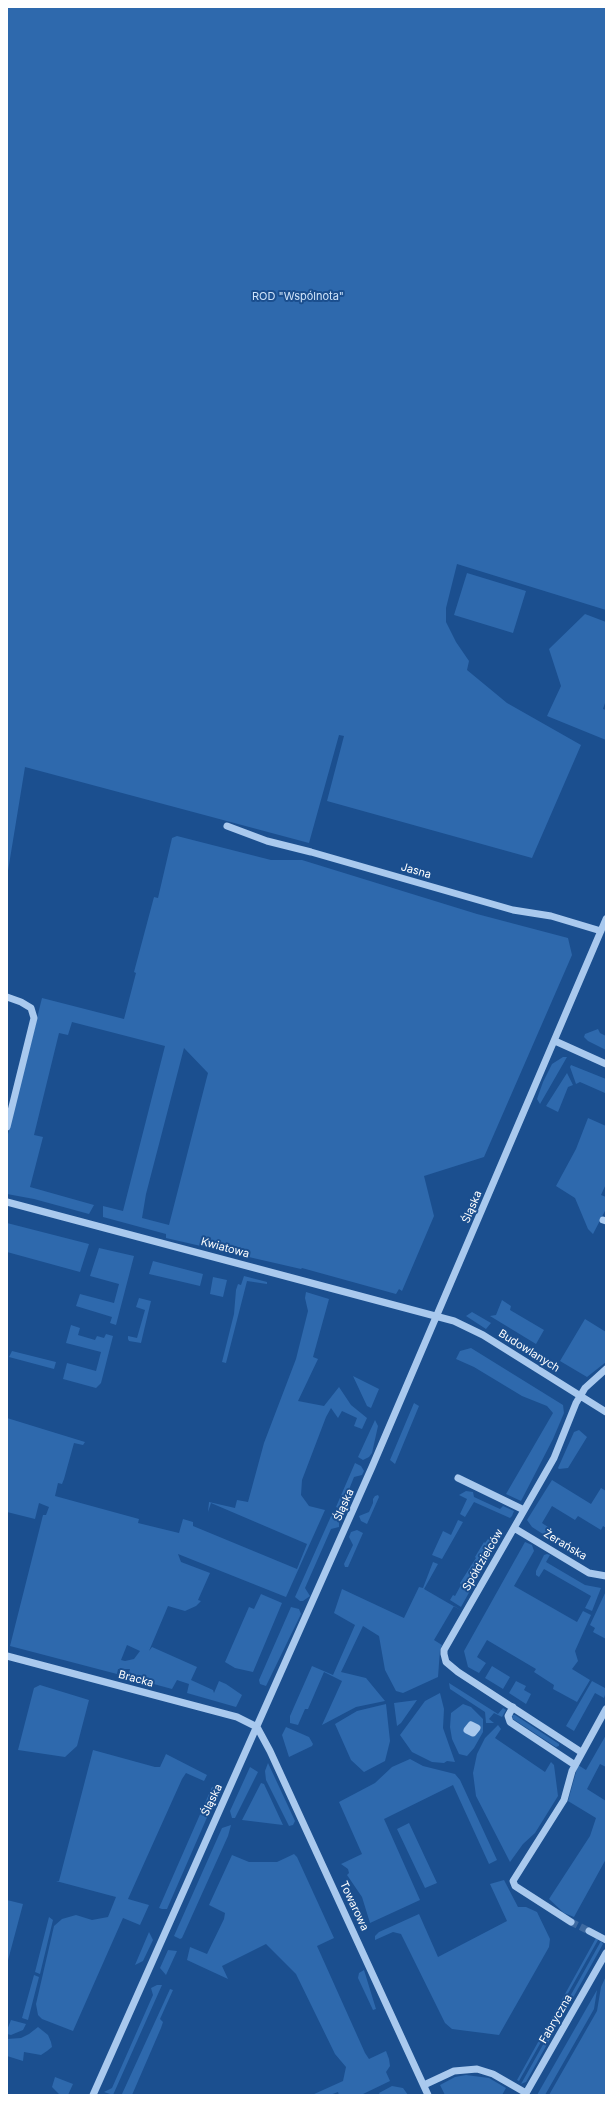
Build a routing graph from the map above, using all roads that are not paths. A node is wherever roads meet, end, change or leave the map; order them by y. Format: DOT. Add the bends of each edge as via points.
graph roads {
  1 [pos="227,826"];
  2 [pos="606,919"];
  3 [pos="601,931"];
  4 [pos="7,998"];
  5 [pos="555,1041"];
  6 [pos="606,1064"];
  7 [pos="7,1127"];
  8 [pos="7,1202"];
  9 [pos="437,1316"];
  10 [pos="606,1369"];
  11 [pos="580,1396"];
  12 [pos="606,1412"];
  13 [pos="458,1478"];
  14 [pos="524,1510"];
  15 [pos="514,1528"];
  16 [pos="606,1576"];
  17 [pos="7,1656"];
  18 [pos="513,1707"];
  19 [pos="606,1708"];
  20 [pos="257,1727"];
  21 [pos="581,1752"];
  22 [pos="575,1765"];
  23 [pos="571,1922"];
  24 [pos="589,1931"];
  25 [pos="606,1940"];
  26 [pos="606,1953"];
  27 [pos="424,2085"];
  28 [pos="526,2094"];
  29 [pos="93,2095"];
  30 [pos="428,2095"];
  1 -- 3 [label="street, Jasna" via="267,841 513,910 551,916"];
  2 -- 3 [label="street, Śląska"];
  3 -- 5 [label="street, Śląska"];
  4 -- 7 [label="street" via="30,1008 34,1018"];
  5 -- 6 [label="street"];
  5 -- 9 [label="street, Śląska"];
  8 -- 9 [label="street, Kwiatowa"];
  9 -- 11 [label="street, Budowlanych" via="478,1333"];
  9 -- 20 [label="street, Śląska"];
  10 -- 11 [label="street, Spółdzielców" via="590,1382"];
  11 -- 12 [label="street, Budowlanych"];
  11 -- 14 [label="street, Spółdzielców" via="554,1458"];
  13 -- 14 [label="street"];
  14 -- 15 [label="street, Spółdzielców"];
  15 -- 16 [label="street, Żerańska" via="589,1573"];
  15 -- 18 [label="street, Spółdzielców" via="444,1650 444,1657 458,1672"];
  17 -- 20 [label="street, Bracka" via="238,1717"];
  18 -- 21 [label="street, Spółdzielców"];
  18 -- 22 [label="street" via="508,1716 510,1722"];
  19 -- 21 [label="street"];
  20 -- 27 [label="street, Towarowa"];
  20 -- 29 [label="street, Śląska"];
  21 -- 22 [label="street"];
  22 -- 23 [label="street" via="564,1800 513,1881 515,1886"];
  24 -- 25 [label="street"];
  26 -- 28 [label="street, Fabryczna"];
  27 -- 28 [label="street" via="454,2071 477,2069 494,2074"];
  27 -- 30 [label="street, Towarowa"];
}
